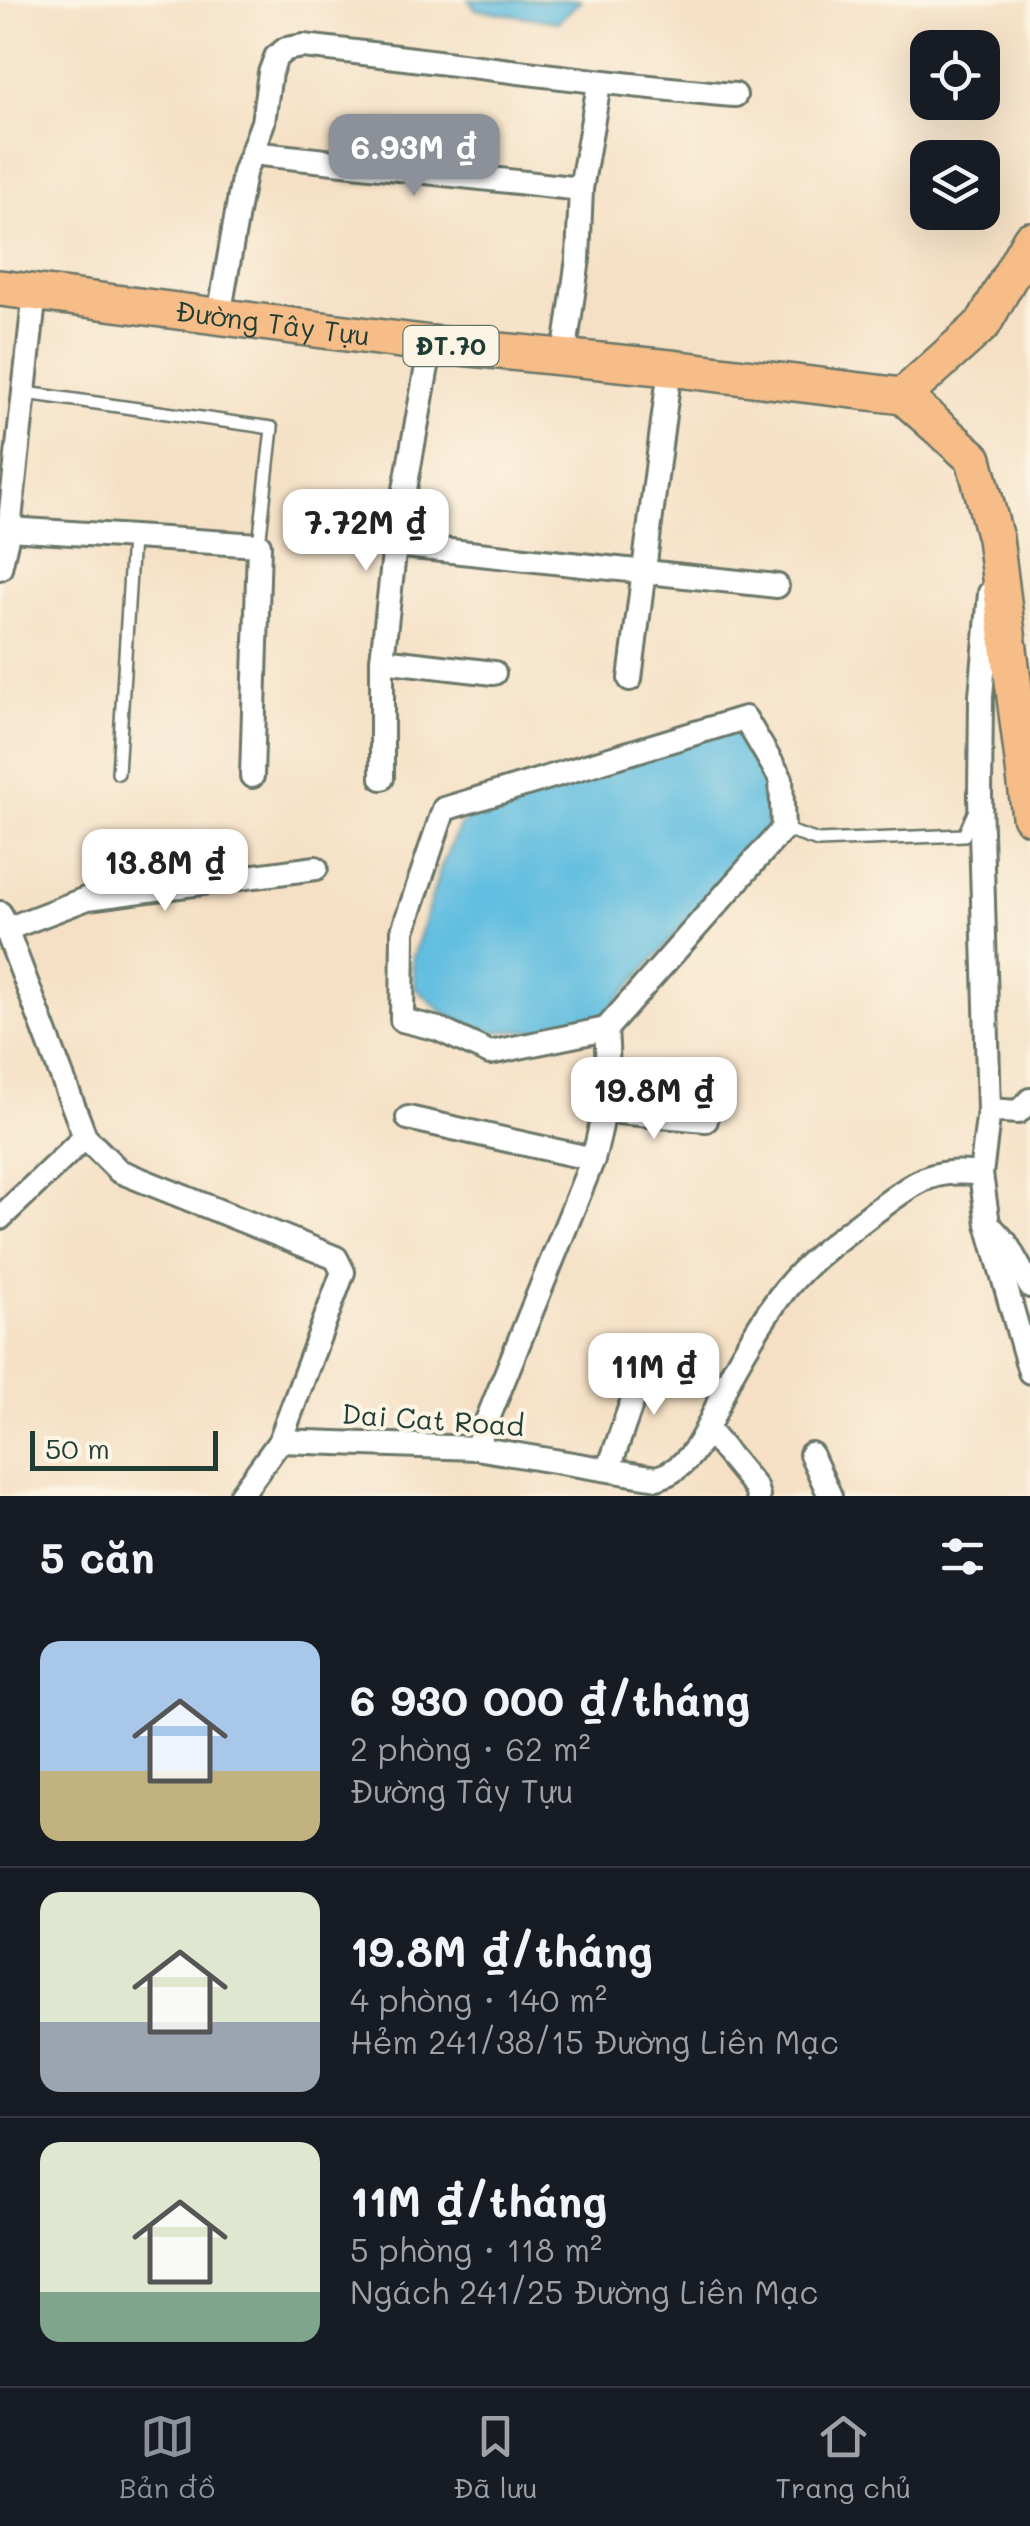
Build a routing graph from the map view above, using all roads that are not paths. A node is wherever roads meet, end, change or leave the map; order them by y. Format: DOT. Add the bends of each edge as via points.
graph roads {
  1 [pos="599,84"];
  2 [pos="735,95"];
  3 [pos="252,153"];
  4 [pos="582,188"];
  5 [pos="1030,240"];
  6 [pos="0,288"];
  7 [pos="35,292"];
  8 [pos="218,316"];
  9 [pos="431,344"];
  10 [pos="564,357"];
  11 [pos="670,368"];
  12 [pos="26,393"];
  13 [pos="903,396"];
  14 [pos="9,529"];
  15 [pos="132,538"];
  16 [pos="995,538"];
  17 [pos="396,544"];
  18 [pos="259,545"];
  19 [pos="0,568"];
  20 [pos="642,572"];
  21 [pos="777,586"];
  22 [pos="382,660"];
  23 [pos="494,673"];
  24 [pos="630,679"];
  25 [pos="1022,749"];
  26 [pos="118,773"];
  27 [pos="252,776"];
  28 [pos="382,778"];
  29 [pos="980,797"];
  30 [pos="1030,816"];
  31 [pos="783,829"];
  32 [pos="316,868"];
  33 [pos="3,921"];
  34 [pos="606,1029"];
  35 [pos="1030,1100"];
  36 [pos="989,1110"];
  37 [pos="606,1111"];
  38 [pos="408,1118"];
  39 [pos="706,1120"];
  40 [pos="85,1136"];
  41 [pos="593,1159"];
  42 [pos="981,1174"];
  43 [pos="0,1218"];
  44 [pos="988,1224"];
  45 [pos="1030,1286"];
  46 [pos="650,1350"];
  47 [pos="1030,1372"];
  48 [pos="708,1428"];
  49 [pos="280,1441"];
  50 [pos="476,1448"];
  51 [pos="812,1454"];
  52 [pos="608,1468"];
  53 [pos="240,1496"];
  54 [pos="758,1496"];
  55 [pos="830,1496"];
  1 -- 2 [label="street"];
  1 -- 3 [label="street" via="472,64 286,49 270,72"];
  1 -- 4 [label="street"];
  3 -- 4 [label="street"];
  3 -- 8 [label="street"];
  4 -- 10 [label="street"];
  5 -- 13 [label="main road" via="982,324"];
  6 -- 7 [label="main road, Đường Tây Tựu / ĐT.70"];
  7 -- 8 [label="main road, Đường Tây Tựu / ĐT.70"];
  7 -- 12 [label="street"];
  8 -- 9 [label="main road, Đường Tây Tựu / ĐT.70"];
  9 -- 10 [label="main road, Đường Tây Tựu / ĐT.70"];
  9 -- 17 [label="street"];
  10 -- 11 [label="main road, Đường Tây Tựu / ĐT.70"];
  11 -- 13 [label="main road, Đường Tây Tựu / ĐT.70"];
  11 -- 20 [label="street"];
  12 -- 14 [label="street"];
  12 -- 18 [label="lane" via="272,428"];
  13 -- 16 [label="main road" via="974,459"];
  14 -- 15 [label="street"];
  14 -- 19 [label="street"];
  15 -- 18 [label="street"];
  15 -- 26 [label="lane"];
  16 -- 25 [label="main road"];
  16 -- 29 [label="street"];
  17 -- 20 [label="street"];
  17 -- 22 [label="street"];
  18 -- 27 [label="street"];
  20 -- 21 [label="street"];
  20 -- 24 [label="street"];
  22 -- 23 [label="street"];
  22 -- 28 [label="street"];
  25 -- 29 [label="street" via="996,763"];
  25 -- 30 [label="main road"];
  29 -- 31 [label="lane" via="964,835 818,840"];
  29 -- 36 [label="street"];
  31 -- 34 [label="street"];
  31 -- 34 [label="street" via="782,779 745,718 444,809 403,931 402,1020 438,1028 490,1053"];
  32 -- 33 [label="street" via="88,898"];
  33 -- 40 [label="street"];
  34 -- 37 [label="street"];
  35 -- 36 [label="street" via="1018,1112"];
  36 -- 42 [label="street"];
  37 -- 39 [label="street"];
  37 -- 41 [label="street"];
  38 -- 41 [label="street"];
  40 -- 43 [label="street"];
  40 -- 49 [label="street" via="119,1172 336,1258 343,1272"];
  41 -- 50 [label="street"];
  42 -- 44 [label="street"];
  42 -- 48 [label="street, Dai Cat Road" via="936,1172 816,1256 755,1332"];
  44 -- 45 [label="street"];
  44 -- 47 [label="street"];
  46 -- 52 [label="street"];
  48 -- 52 [label="street, Dai Cat Road" via="674,1473 657,1478"];
  48 -- 54 [label="street"];
  49 -- 50 [label="street, Dai Cat Road"];
  49 -- 53 [label="street"];
  50 -- 52 [label="street, Dai Cat Road"];
  51 -- 55 [label="street"];
}
